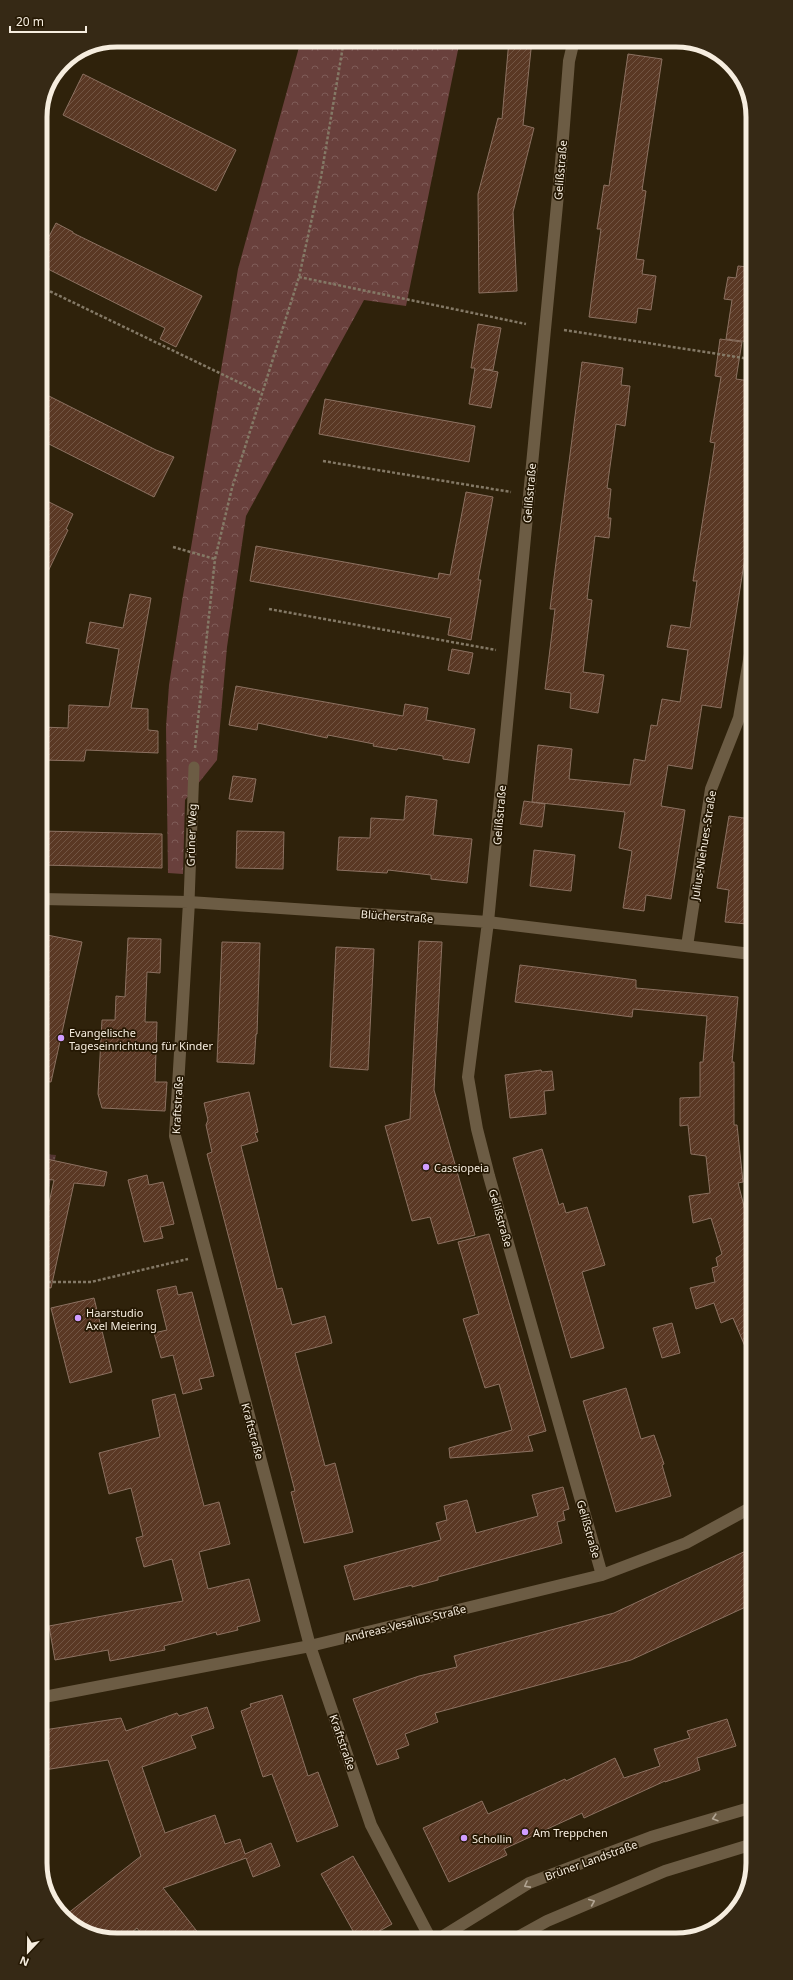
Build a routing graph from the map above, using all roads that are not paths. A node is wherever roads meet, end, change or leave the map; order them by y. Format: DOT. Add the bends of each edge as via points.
graph roads {
  1 [pos="572,47"];
  2 [pos="746,677"];
  3 [pos="194,767"];
  4 [pos="47,899"];
  5 [pos="189,902"];
  6 [pos="488,922"];
  7 [pos="687,946"];
  8 [pos="746,953"];
  9 [pos="746,1510"];
  10 [pos="602,1575"];
  11 [pos="310,1646"];
  12 [pos="47,1696"];
  13 [pos="746,1809"];
  14 [pos="746,1846"];
  15 [pos="427,1933"];
  16 [pos="448,1933"];
  17 [pos="525,1933"];
  1 -- 6 [label="street, Gelißstraße"];
  2 -- 7 [label="street, Julius-Niehues-Straße" via="739,718 710,789"];
  3 -- 5 [label="lane, Grüner Weg"];
  4 -- 5 [label="street, Blücherstraße"];
  5 -- 6 [label="street, Blücherstraße"];
  5 -- 11 [label="street, Kraftstraße" via="175,1136"];
  6 -- 7 [label="street, Blücherstraße"];
  6 -- 10 [label="street, Gelißstraße" via="468,1077 491,1184"];
  7 -- 8 [label="street, Blücherstraße"];
  9 -- 10 [label="street, Andreas-Vesalius-Straße" via="686,1544"];
  10 -- 11 [label="street, Andreas-Vesalius-Straße"];
  11 -- 12 [label="street, Andreas-Vesalius-Straße"];
  11 -- 15 [label="street, Kraftstraße" via="371,1825"];
  13 -- 16 [label="street, Brüner Landstraße, one-way" via="651,1838 528,1883"];
  17 -- 14 [label="street, one-way" via="547,1921 665,1871"];
}
